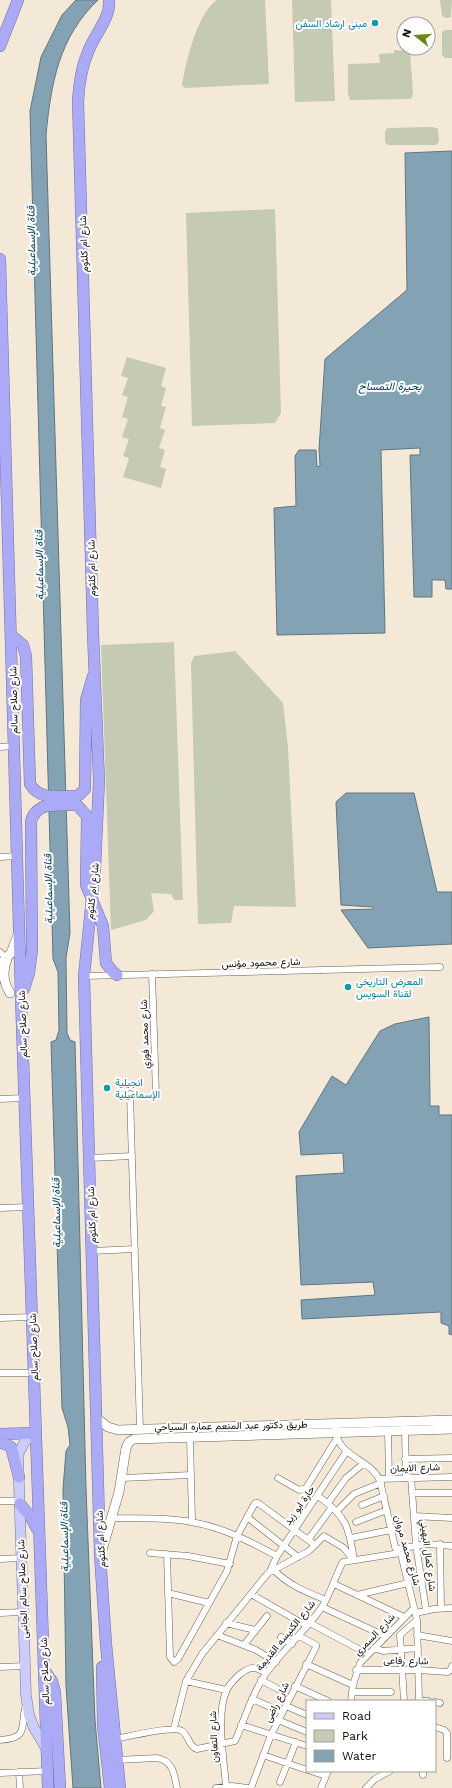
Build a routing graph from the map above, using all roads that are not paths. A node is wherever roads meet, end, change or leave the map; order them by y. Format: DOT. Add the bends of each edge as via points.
graph roads {
  1 [pos="18,0"];
  2 [pos="109,0"];
  3 [pos="0,46"];
  4 [pos="0,259"];
  5 [pos="1,324"];
  6 [pos="2,422"];
  7 [pos="3,472"];
  8 [pos="3,488"];
  9 [pos="4,525"];
  10 [pos="4,543"];
  11 [pos="11,636"];
  12 [pos="95,671"];
  13 [pos="14,746"];
  14 [pos="0,747"];
  15 [pos="44,801"];
  16 [pos="76,801"];
  17 [pos="17,856"];
  18 [pos="0,857"];
  19 [pos="92,901"];
  20 [pos="20,932"];
  21 [pos="2,958"];
  22 [pos="440,967"];
  23 [pos="152,974"];
  24 [pos="117,975"];
  25 [pos="84,976"];
  26 [pos="0,988"];
  27 [pos="10,993"];
  28 [pos="21,998"];
  29 [pos="22,1011"];
  30 [pos="130,1094"];
  31 [pos="156,1094"];
  32 [pos="0,1098"];
  33 [pos="24,1098"];
  34 [pos="132,1156"];
  35 [pos="90,1158"];
  36 [pos="28,1207"];
  37 [pos="0,1208"];
  38 [pos="135,1249"];
  39 [pos="92,1251"];
  40 [pos="32,1317"];
  41 [pos="0,1318"];
  42 [pos="34,1372"];
  43 [pos="0,1373"];
  44 [pos="95,1417"];
  45 [pos="452,1420"];
  46 [pos="140,1429"];
  47 [pos="452,1429"];
  48 [pos="405,1430"];
  49 [pos="388,1431"];
  50 [pos="36,1432"];
  51 [pos="336,1432"];
  52 [pos="0,1434"];
  53 [pos="190,1436"];
  54 [pos="0,1443"];
  55 [pos="346,1452"];
  56 [pos="452,1458"];
  57 [pos="405,1459"];
  58 [pos="363,1464"];
  59 [pos="192,1475"];
  60 [pos="19,1477"];
  61 [pos="408,1477"];
  62 [pos="452,1477"];
  63 [pos="122,1478"];
  64 [pos="278,1478"];
  65 [pos="389,1478"];
  66 [pos="380,1481"];
  67 [pos="412,1493"];
  68 [pos="452,1493"];
  69 [pos="318,1496"];
  70 [pos="384,1496"];
  71 [pos="0,1501"];
  72 [pos="20,1502"];
  73 [pos="362,1505"];
  74 [pos="332,1507"];
  75 [pos="387,1510"];
  76 [pos="414,1516"];
  77 [pos="247,1517"];
  78 [pos="112,1518"];
  79 [pos="452,1518"];
  80 [pos="192,1522"];
  81 [pos="356,1522"];
  82 [pos="294,1529"];
  83 [pos="391,1530"];
  84 [pos="39,1535"];
  85 [pos="237,1536"];
  86 [pos="351,1538"];
  87 [pos="308,1540"];
  88 [pos="440,1544"];
  89 [pos="315,1545"];
  90 [pos="416,1545"];
  91 [pos="283,1546"];
  92 [pos="452,1546"];
  93 [pos="398,1551"];
  94 [pos="150,1553"];
  95 [pos="167,1554"];
  96 [pos="100,1555"];
  97 [pos="277,1556"];
  98 [pos="21,1558"];
  99 [pos="298,1558"];
  100 [pos="0,1559"];
  101 [pos="354,1560"];
  102 [pos="230,1564"];
  103 [pos="272,1570"];
  104 [pos="408,1583"];
  105 [pos="334,1584"];
  106 [pos="168,1593"];
  107 [pos="251,1594"];
  108 [pos="357,1595"];
  109 [pos="326,1600"];
  110 [pos="209,1603"];
  111 [pos="322,1607"];
  112 [pos="441,1608"];
  113 [pos="452,1608"];
  114 [pos="415,1610"];
  115 [pos="426,1610"];
  116 [pos="0,1612"];
  117 [pos="23,1612"];
  118 [pos="267,1616"];
  119 [pos="404,1617"];
  120 [pos="417,1620"];
  121 [pos="226,1623"];
  122 [pos="308,1625"];
  123 [pos="255,1630"];
  124 [pos="217,1635"];
  125 [pos="417,1635"];
  126 [pos="299,1636"];
  127 [pos="385,1636"];
  128 [pos="281,1637"];
  129 [pos="452,1641"];
  130 [pos="106,1644"];
  131 [pos="292,1644"];
  132 [pos="244,1645"];
  133 [pos="374,1648"];
  134 [pos="418,1648"];
  135 [pos="402,1650"];
  136 [pos="368,1654"];
  137 [pos="276,1662"];
  138 [pos="306,1664"];
  139 [pos="25,1666"];
  140 [pos="452,1666"];
  141 [pos="0,1667"];
  142 [pos="44,1669"];
  143 [pos="356,1670"];
  144 [pos="402,1670"];
  145 [pos="418,1670"];
  146 [pos="266,1673"];
  147 [pos="261,1680"];
  148 [pos="186,1681"];
  149 [pos="353,1685"];
  150 [pos="295,1686"];
  151 [pos="278,1689"];
  152 [pos="226,1690"];
  153 [pos="352,1692"];
  154 [pos="391,1692"];
  155 [pos="26,1698"];
  156 [pos="252,1699"];
  157 [pos="326,1700"];
  158 [pos="351,1700"];
  159 [pos="404,1700"];
  160 [pos="419,1700"];
  161 [pos="286,1706"];
  162 [pos="282,1712"];
  163 [pos="306,1715"];
  164 [pos="278,1720"];
  165 [pos="241,1725"];
  166 [pos="436,1727"];
  167 [pos="174,1728"];
  168 [pos="306,1732"];
  169 [pos="271,1735"];
  170 [pos="115,1739"];
  171 [pos="0,1740"];
  172 [pos="296,1742"];
  173 [pos="223,1744"];
  174 [pos="306,1746"];
  175 [pos="46,1748"];
  176 [pos="449,1754"];
  177 [pos="263,1755"];
  178 [pos="117,1760"];
  179 [pos="288,1763"];
  180 [pos="306,1770"];
  181 [pos="47,1771"];
  182 [pos="19,1772"];
  183 [pos="316,1772"];
  184 [pos="385,1772"];
  185 [pos="0,1773"];
  186 [pos="327,1774"];
  187 [pos="280,1782"];
  188 [pos="226,1786"];
  189 [pos="20,1788"];
  190 [pos="48,1788"];
  191 [pos="60,1788"];
  192 [pos="110,1788"];
  193 [pos="120,1788"];
  194 [pos="176,1788"];
  195 [pos="216,1788"];
  196 [pos="249,1788"];
  197 [pos="321,1788"];
  198 [pos="366,1788"];
  1 -- 3 [label="highway"];
  2 -- 12 [label="highway, شارع ام كلثوم" via="108,10 82,67 78,101"];
  4 -- 5 [label="highway, شارع صلاح سالم"];
  5 -- 6 [label="highway, شارع صلاح سالم"];
  6 -- 7 [label="highway, شارع صلاح سالم"];
  7 -- 8 [label="highway, شارع صلاح سالم"];
  8 -- 9 [label="highway, شارع صلاح سالم"];
  9 -- 10 [label="highway, شارع صلاح سالم"];
  10 -- 11 [label="highway, شارع صلاح سالم"];
  11 -- 13 [label="highway, شارع صلاح سالم"];
  11 -- 15 [label="highway" via="22,645 26,656 30,784"];
  12 -- 16 [label="highway" via="86,700 86,784"];
  12 -- 19 [label="highway, شارع ام كلثوم" via="98,814"];
  13 -- 14 [label="street"];
  13 -- 17 [label="highway, شارع صلاح سالم"];
  15 -- 16 [label="highway"];
  15 -- 28 [label="highway" via="31,822 32,950 29,973"];
  16 -- 19 [label="highway" via="87,816 86,878 87,891"];
  17 -- 18 [label="street"];
  17 -- 20 [label="highway, شارع صلاح سالم"];
  19 -- 24 [label="highway" via="103,926 106,963"];
  19 -- 25 [label="highway, شارع ام كلثوم"];
  20 -- 21 [label="main road"];
  20 -- 28 [label="highway, شارع صلاح سالم"];
  21 -- 27 [label="main road" via="5,984"];
  22 -- 23 [label="street, شارع محمود مؤنس"];
  23 -- 24 [label="street, شارع محمود مؤنس"];
  23 -- 31 [label="street, شارع محمد فوزي"];
  24 -- 25 [label="street, شارع محمود مؤنس"];
  25 -- 35 [label="highway, شارع ام كلثوم"];
  26 -- 27 [label="main road"];
  27 -- 29 [label="main road"];
  28 -- 29 [label="highway, شارع صلاح سالم"];
  29 -- 33 [label="highway, شارع صلاح سالم"];
  30 -- 34 [label="street"];
  32 -- 33 [label="street"];
  33 -- 36 [label="highway, شارع صلاح سالم"];
  34 -- 35 [label="street"];
  34 -- 38 [label="street"];
  35 -- 39 [label="highway, شارع ام كلثوم"];
  36 -- 37 [label="street"];
  36 -- 40 [label="highway, شارع صلاح سالم"];
  38 -- 39 [label="street"];
  38 -- 46 [label="street"];
  39 -- 44 [label="highway, شارع ام كلثوم"];
  40 -- 41 [label="street"];
  40 -- 42 [label="highway, شارع صلاح سالم"];
  42 -- 43 [label="street"];
  42 -- 50 [label="highway, شارع صلاح سالم"];
  44 -- 46 [label="main road, طريق دكتور عبد المنعم عماره السياحي" via="103,1425 113,1429"];
  44 -- 96 [label="highway, شارع ام كلثوم"];
  45 -- 51 [label="main road, طريق دكتور عبد المنعم عماره السياحي"];
  46 -- 51 [label="main road, طريق دكتور عبد المنعم عماره السياحي"];
  47 -- 48 [label="main road, طريق دكتور عبد المنعم عماره السياحي"];
  48 -- 49 [label="main road, طريق دكتور عبد المنعم عماره السياحي"];
  48 -- 57 [label="street, شارع كمال البهيني"];
  49 -- 51 [label="main road, طريق دكتور عبد المنعم عماره السياحي"];
  49 -- 65 [label="street"];
  50 -- 52 [label="highway"];
  50 -- 60 [label="main road, شارع صلاح سالم الجانبى" via="25,1441 18,1455"];
  50 -- 84 [label="highway, شارع صلاح سالم"];
  51 -- 53 [label="main road, طريق دكتور عبد المنعم عماره السياحي"];
  51 -- 55 [label="street"];
  51 -- 64 [label="street" via="306,1488 299,1490"];
  53 -- 59 [label="street"];
  53 -- 63 [label="main road, طريق دكتور عبد المنعم عماره السياحي" via="132,1440 126,1448"];
  54 -- 60 [label="highway" via="10,1447"];
  55 -- 58 [label="street"];
  55 -- 69 [label="street, حارة ابو زيد"];
  56 -- 57 [label="street"];
  57 -- 61 [label="street, شارع كمال البهيني"];
  58 -- 66 [label="street" via="376,1474"];
  58 -- 74 [label="street" via="346,1478"];
  59 -- 63 [label="street"];
  59 -- 80 [label="street"];
  60 -- 72 [label="main road, شارع صلاح سالم الجانبى"];
  61 -- 62 [label="street, شارع الايمان"];
  61 -- 65 [label="street, شارع الايمان"];
  61 -- 67 [label="street, شارع كمال البهيني"];
  63 -- 78 [label="main road, طريق دكتور عبد المنعم عماره السياحي"];
  65 -- 66 [label="street, شارع الايمان"];
  66 -- 70 [label="street, شارع محمد مروان"];
  66 -- 74 [label="street, شارع الايمان"];
  67 -- 68 [label="street"];
  67 -- 76 [label="street, شارع كمال البهيني"];
  69 -- 74 [label="street"];
  69 -- 82 [label="street, حارة ابو زيد"];
  70 -- 73 [label="street"];
  70 -- 75 [label="street, شارع محمد مروان"];
  71 -- 72 [label="street"];
  72 -- 84 [label="highway"];
  72 -- 98 [label="main road, شارع صلاح سالم الجانبى"];
  74 -- 86 [label="street" via="347,1527"];
  74 -- 87 [label="street"];
  75 -- 81 [label="street"];
  75 -- 83 [label="street, شارع محمد مروان"];
  76 -- 79 [label="street"];
  76 -- 90 [label="street, شارع كمال البهيني"];
  77 -- 82 [label="street" via="257,1502"];
  77 -- 85 [label="street"];
  77 -- 91 [label="street"];
  78 -- 80 [label="street"];
  78 -- 96 [label="main road, طريق دكتور عبد المنعم عماره السياحي"];
  80 -- 85 [label="street"];
  82 -- 87 [label="street"];
  82 -- 91 [label="street, حارة ابو زيد"];
  83 -- 86 [label="street"];
  83 -- 93 [label="street, شارع محمد مروان"];
  84 -- 142 [label="highway, شارع صلاح سالم"];
  85 -- 97 [label="street"];
  85 -- 102 [label="street"];
  86 -- 101 [label="street"];
  87 -- 89 [label="street"];
  88 -- 90 [label="street"];
  88 -- 92 [label="street"];
  88 -- 112 [label="street"];
  89 -- 99 [label="street"];
  89 -- 101 [label="street" via="325,1536 344,1548"];
  90 -- 93 [label="street"];
  90 -- 115 [label="street, شارع كمال البهيني"];
  91 -- 97 [label="street, حارة ابو زيد"];
  91 -- 99 [label="street"];
  93 -- 101 [label="street"];
  93 -- 104 [label="street, شارع محمد مروان"];
  94 -- 95 [label="street"];
  95 -- 102 [label="street"];
  95 -- 106 [label="street"];
  96 -- 130 [label="highway, شارع ام كلثوم"];
  97 -- 103 [label="street, حارة ابو زيد"];
  98 -- 100 [label="street"];
  98 -- 117 [label="main road, شارع صلاح سالم الجانبى"];
  99 -- 103 [label="street"];
  101 -- 105 [label="street, شارع الكنيسه القديمة" via="343,1562"];
  102 -- 110 [label="street"];
  103 -- 107 [label="street"];
  103 -- 109 [label="street" via="296,1587"];
  104 -- 108 [label="street"];
  104 -- 114 [label="street, شارع محمد مروان"];
  105 -- 108 [label="street"];
  105 -- 109 [label="street, شارع الكنيسه القديمة"];
  106 -- 110 [label="street"];
  106 -- 110 [label="street" via="170,1659 174,1662"];
  107 -- 121 [label="street"];
  107 -- 122 [label="street"];
  108 -- 119 [label="street"];
  109 -- 111 [label="street, شارع الكنيسه القديمة"];
  111 -- 122 [label="street, شارع الكنيسه القديمة"];
  111 -- 127 [label="street"];
  112 -- 113 [label="street"];
  112 -- 115 [label="street"];
  114 -- 115 [label="street"];
  114 -- 119 [label="street, شارع السمري"];
  114 -- 120 [label="street, شارع محمد مروان"];
  116 -- 117 [label="street"];
  117 -- 139 [label="main road, شارع صلاح سالم الجانبى"];
  118 -- 123 [label="street"];
  119 -- 127 [label="street, شارع السمري"];
  120 -- 125 [label="street, شارع محمد مروان"];
  120 -- 135 [label="street" via="401,1634"];
  121 -- 123 [label="street"];
  121 -- 124 [label="street"];
  122 -- 126 [label="street, شارع الكنيسه القديمة"];
  122 -- 136 [label="street"];
  123 -- 132 [label="street"];
  124 -- 132 [label="street"];
  124 -- 148 [label="street" via="197,1660"];
  125 -- 129 [label="street"];
  125 -- 134 [label="street, شارع محمد مروان"];
  126 -- 131 [label="street, شارع الكنيسه القديمة"];
  126 -- 138 [label="street, شارع راضى" via="316,1645"];
  127 -- 133 [label="street, شارع السمري"];
  128 -- 131 [label="street"];
  130 -- 170 [label="highway, شارع ام كلثوم"];
  130 -- 192 [label="highway" via="101,1690"];
  131 -- 137 [label="street, شارع الكنيسه القديمة"];
  132 -- 137 [label="street"];
  133 -- 135 [label="street" via="383,1651"];
  133 -- 136 [label="street, شارع السمري"];
  134 -- 135 [label="street"];
  134 -- 145 [label="street, شارع محمد مروان"];
  135 -- 144 [label="street"];
  136 -- 143 [label="street, شارع السمري"];
  137 -- 146 [label="street, شارع الكنيسه القديمة"];
  138 -- 149 [label="street"];
  138 -- 150 [label="street, شارع راضى"];
  139 -- 141 [label="street"];
  139 -- 155 [label="main road, شارع صلاح سالم الجانبى"];
  140 -- 145 [label="street, شارع رفاعى" via="448,1672"];
  142 -- 175 [label="highway, شارع صلاح سالم"];
  142 -- 191 [label="highway" via="52,1681 55,1692"];
  143 -- 144 [label="street, شارع رفاعى"];
  143 -- 149 [label="street, شارع السمري"];
  144 -- 145 [label="street, شارع رفاعى"];
  144 -- 159 [label="street"];
  145 -- 160 [label="street, شارع محمد مروان"];
  146 -- 147 [label="street, شارع الكنيسه القديمة"];
  146 -- 152 [label="street" via="256,1667 251,1668 237,1677"];
  147 -- 151 [label="street"];
  147 -- 156 [label="street, شارع الكنيسه القديمة"];
  148 -- 152 [label="street"];
  148 -- 167 [label="street"];
  149 -- 153 [label="street, شارع السمري"];
  150 -- 157 [label="street"];
  150 -- 161 [label="street, شارع راضى"];
  152 -- 173 [label="street, شارع التعاون" via="222,1711"];
  153 -- 154 [label="street"];
  153 -- 158 [label="street, شارع السمري"];
  155 -- 171 [label="street" via="20,1734 13,1739"];
  155 -- 175 [label="main road, شارع صلاح سالم الجانبى" via="34,1728"];
  156 -- 162 [label="street"];
  156 -- 165 [label="street, شارع الكنيسه القديمة"];
  161 -- 162 [label="street, شارع راضى"];
  161 -- 163 [label="street"];
  162 -- 164 [label="street, شارع راضى"];
  164 -- 168 [label="street"];
  164 -- 169 [label="street, شارع راضى"];
  165 -- 169 [label="street"];
  165 -- 173 [label="street, شارع الكنيسه القديمة" via="235,1741"];
  166 -- 176 [label="street" via="447,1733"];
  167 -- 170 [label="street"];
  167 -- 173 [label="street, شارع الكنيسه القديمة" via="185,1733 195,1749"];
  169 -- 172 [label="street"];
  169 -- 177 [label="street, شارع راضى"];
  170 -- 178 [label="highway, شارع ام كلثوم"];
  172 -- 174 [label="street"];
  172 -- 179 [label="street"];
  173 -- 188 [label="street, شارع التعاون"];
  175 -- 181 [label="highway, شارع صلاح سالم"];
  177 -- 179 [label="street"];
  177 -- 196 [label="street, شارع راضى"];
  178 -- 193 [label="highway, شارع ام كلثوم"];
  178 -- 194 [label="street" via="163,1759 174,1771"];
  179 -- 180 [label="street"];
  179 -- 187 [label="street"];
  181 -- 182 [label="street"];
  181 -- 190 [label="highway, شارع صلاح سالم"];
  182 -- 185 [label="street"];
  182 -- 189 [label="street"];
  183 -- 186 [label="street"];
  184 -- 198 [label="street"];
  186 -- 197 [label="street"];
  188 -- 195 [label="street, شارع راضى"];
  188 -- 196 [label="street, شارع راضى"];
}
